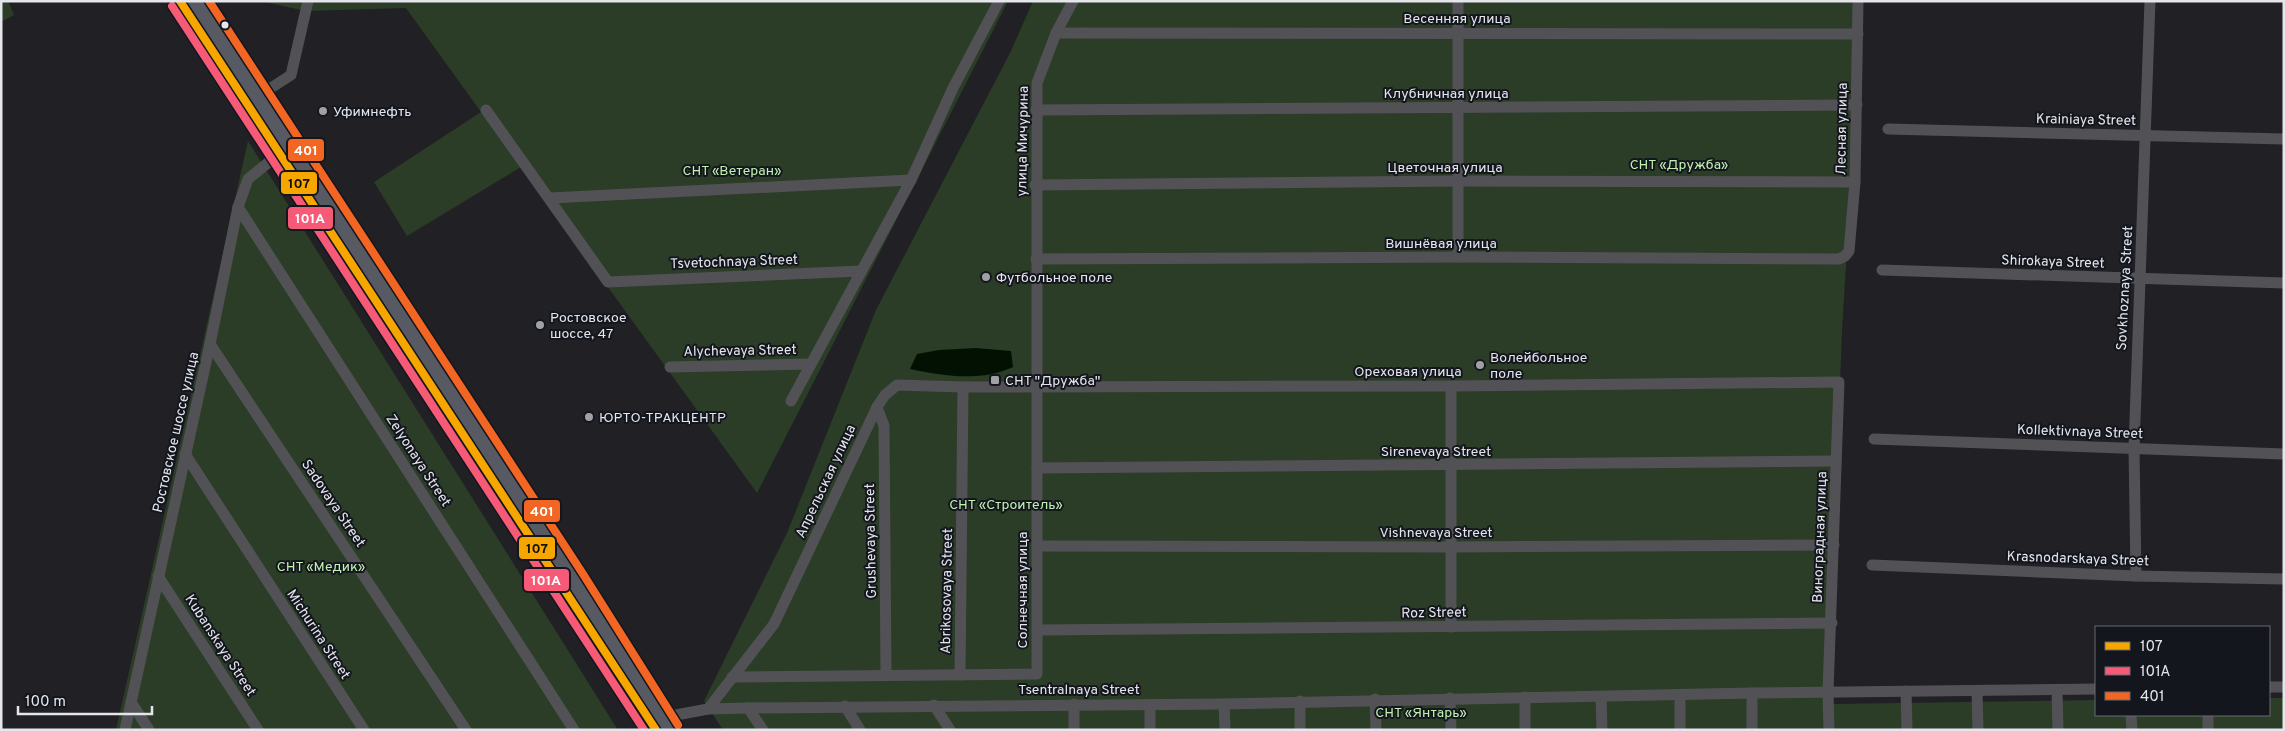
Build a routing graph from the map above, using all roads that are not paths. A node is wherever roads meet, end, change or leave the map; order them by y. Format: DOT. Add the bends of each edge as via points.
graph roads {
  1 [pos="180,1"];
  2 [pos="197,1"];
  3 [pos="999,1"];
  4 [pos="1073,1"];
  5 [pos="1458,1"];
  6 [pos="1858,1"];
  7 [pos="2150,1"];
  8 [pos="308,2"];
  9 [pos="1056,33"];
  10 [pos="1459,33"];
  11 [pos="1858,34"];
  12 [pos="253,100"];
  13 [pos="1857,106"];
  14 [pos="1459,108"];
  15 [pos="486,110"];
  16 [pos="1036,110"];
  17 [pos="1888,129"];
  18 [pos="2146,135"];
  19 [pos="2284,139"];
  20 [pos="285,150"];
  21 [pos="911,180"];
  22 [pos="1458,181"];
  23 [pos="1855,182"];
  24 [pos="1036,185"];
  25 [pos="550,198"];
  26 [pos="238,207"];
  27 [pos="1846,256"];
  28 [pos="1458,257"];
  29 [pos="1036,259"];
  30 [pos="1882,270"];
  31 [pos="861,271"];
  32 [pos="2140,278"];
  33 [pos="2284,283"];
  34 [pos="210,344"];
  35 [pos="811,364"];
  36 [pos="670,367"];
  37 [pos="1839,382"];
  38 [pos="1036,386"];
  39 [pos="1451,386"];
  40 [pos="963,387"];
  41 [pos="791,401"];
  42 [pos="877,408"];
  43 [pos="1874,439"];
  44 [pos="2134,448"];
  45 [pos="184,454"];
  46 [pos="2284,454"];
  47 [pos="1836,462"];
  48 [pos="1452,466"];
  49 [pos="1037,468"];
  50 [pos="1834,545"];
  51 [pos="1038,546"];
  52 [pos="1451,547"];
  53 [pos="1872,565"];
  54 [pos="158,576"];
  55 [pos="2136,576"];
  56 [pos="2284,579"];
  57 [pos="1832,623"];
  58 [pos="1451,627"];
  59 [pos="1037,630"];
  60 [pos="886,675"];
  61 [pos="960,675"];
  62 [pos="732,677"];
  63 [pos="2270,687"];
  64 [pos="2284,687"];
  65 [pos="2095,689"];
  66 [pos="1977,690"];
  67 [pos="2057,690"];
  68 [pos="1906,691"];
  69 [pos="1828,692"];
  70 [pos="1752,693"];
  71 [pos="1680,695"];
  72 [pos="1525,696"];
  73 [pos="1601,697"];
  74 [pos="1450,698"];
  75 [pos="1375,699"];
  76 [pos="1300,701"];
  77 [pos="131,702"];
  78 [pos="1074,704"];
  79 [pos="1150,704"];
  80 [pos="1224,704"];
  81 [pos="934,705"];
  82 [pos="845,706"];
  83 [pos="748,708"];
  84 [pos="708,709"];
  85 [pos="2131,716"];
  86 [pos="2208,716"];
  87 [pos="665,729"];
  88 [pos="125,730"];
  89 [pos="149,730"];
  90 [pos="258,730"];
  91 [pos="364,730"];
  92 [pos="466,730"];
  93 [pos="574,730"];
  94 [pos="763,730"];
  95 [pos="860,730"];
  96 [pos="950,730"];
  97 [pos="1074,730"];
  98 [pos="1150,730"];
  99 [pos="1225,730"];
  100 [pos="1300,730"];
  101 [pos="1376,730"];
  102 [pos="1451,730"];
  103 [pos="1526,730"];
  104 [pos="1602,730"];
  105 [pos="1680,730"];
  106 [pos="1752,730"];
  107 [pos="1829,730"];
  108 [pos="1906,730"];
  109 [pos="1978,730"];
  110 [pos="2058,730"];
  111 [pos="2132,730"];
  112 [pos="2208,730"];
  1 -- 12 [label="highway"];
  2 -- 12 [label="highway"];
  3 -- 21 [label="street" via="953,88"];
  4 -- 9 [label="street, улица Мичурина"];
  5 -- 10 [label="street"];
  6 -- 11 [label="street, Лесная улица"];
  7 -- 18 [label="street, Sovkhoznaya Street"];
  8 -- 12 [label="street" via="291,76"];
  9 -- 10 [label="street, Весенняя улица"];
  9 -- 16 [label="street, улица Мичурина" via="1037,83"];
  10 -- 11 [label="street, Весенняя улица"];
  10 -- 14 [label="street"];
  11 -- 13 [label="street, Лесная улица"];
  12 -- 20 [label="highway"];
  13 -- 14 [label="street, Клубничная улица"];
  13 -- 23 [label="street, Лесная улица"];
  14 -- 16 [label="street, Клубничная улица"];
  14 -- 22 [label="street"];
  15 -- 25 [label="street"];
  16 -- 24 [label="street, улица Мичурина"];
  17 -- 18 [label="street, Krainiaya Street"];
  18 -- 19 [label="street, Krainiaya Street"];
  18 -- 32 [label="street, Sovkhoznaya Street"];
  20 -- 26 [label="street, Ростовское шоссе улица" via="248,179"];
  20 -- 87 [label="highway" via="575,579"];
  21 -- 25 [label="street"];
  21 -- 31 [label="street"];
  22 -- 23 [label="street, Цветочная улица"];
  22 -- 24 [label="street, Цветочная улица"];
  22 -- 28 [label="street"];
  23 -- 27 [label="street, Лесная улица"];
  24 -- 29 [label="street, улица Мичурина"];
  25 -- 31 [label="street, Tsvetochnaya Street" via="608,282"];
  26 -- 34 [label="street, Ростовское шоссе улица"];
  26 -- 93 [label="street, Zelyonaya Street"];
  27 -- 28 [label="street, Вишнёвая улица" via="1839,259"];
  28 -- 29 [label="street, Вишнёвая улица"];
  29 -- 38 [label="street, улица Мичурина"];
  30 -- 32 [label="street, Shirokaya Street"];
  31 -- 35 [label="street"];
  32 -- 33 [label="street, Shirokaya Street"];
  32 -- 44 [label="street, Sovkhoznaya Street"];
  34 -- 45 [label="street, Ростовское шоссе улица"];
  34 -- 92 [label="street, Sadovaya Street"];
  35 -- 36 [label="street, Alychevaya Street"];
  35 -- 41 [label="street"];
  37 -- 39 [label="street, Ореховая улица"];
  37 -- 47 [label="street, Виноградная улица"];
  38 -- 39 [label="street, Ореховая улица"];
  38 -- 40 [label="street, Апрельская улица"];
  38 -- 49 [label="street, Солнечная улица"];
  39 -- 48 [label="street"];
  40 -- 42 [label="street, Апрельская улица" via="897,385"];
  40 -- 61 [label="street, Abrikosovaya Street"];
  42 -- 60 [label="street, Grushevaya Street" via="884,426"];
  42 -- 62 [label="street, Апрельская улица" via="774,624"];
  43 -- 44 [label="street, Kollektivnaya Street"];
  44 -- 46 [label="street, Kollektivnaya Street"];
  44 -- 55 [label="street, Sovkhoznaya Street"];
  45 -- 54 [label="street, Ростовское шоссе улица"];
  45 -- 91 [label="street, Michurina Street"];
  47 -- 48 [label="street, Sirenevaya Street"];
  47 -- 50 [label="street, Виноградная улица"];
  48 -- 49 [label="street, Sirenevaya Street"];
  48 -- 52 [label="street"];
  49 -- 51 [label="street, Солнечная улица"];
  50 -- 52 [label="street, Vishnevaya Street"];
  50 -- 57 [label="street, Виноградная улица"];
  51 -- 52 [label="street, Vishnevaya Street"];
  51 -- 59 [label="street, Солнечная улица"];
  52 -- 58 [label="street"];
  53 -- 55 [label="street, Krasnodarskaya Street"];
  54 -- 77 [label="street, Ростовское шоссе улица"];
  54 -- 90 [label="street, Kubanskaya Street"];
  55 -- 56 [label="street, Krasnodarskaya Street"];
  57 -- 58 [label="street, Roz Street"];
  57 -- 69 [label="street, Виноградная улица"];
  58 -- 59 [label="street, Roz Street"];
  59 -- 61 [label="street, Солнечная улица" via="1037,674"];
  60 -- 61 [label="street"];
  60 -- 62 [label="street"];
  62 -- 84 [label="street, Апрельская улица"];
  63 -- 64 [label="street"];
  65 -- 67 [label="street, Tsentralnaya Street"];
  66 -- 67 [label="street, Tsentralnaya Street"];
  66 -- 68 [label="street, Tsentralnaya Street"];
  66 -- 109 [label="street"];
  67 -- 110 [label="street"];
  68 -- 69 [label="street, Tsentralnaya Street"];
  68 -- 108 [label="street"];
  69 -- 70 [label="street, Tsentralnaya Street"];
  69 -- 107 [label="street, Виноградная улица"];
  70 -- 71 [label="street, Tsentralnaya Street"];
  70 -- 106 [label="street"];
  71 -- 73 [label="street, Tsentralnaya Street"];
  71 -- 105 [label="street"];
  72 -- 73 [label="street, Tsentralnaya Street"];
  72 -- 74 [label="street, Tsentralnaya Street"];
  72 -- 103 [label="street"];
  73 -- 104 [label="street"];
  74 -- 75 [label="street, Tsentralnaya Street"];
  74 -- 102 [label="street"];
  75 -- 76 [label="street, Tsentralnaya Street"];
  75 -- 101 [label="street"];
  76 -- 80 [label="street, Tsentralnaya Street"];
  76 -- 100 [label="street"];
  77 -- 88 [label="street, Ростовское шоссе улица"];
  77 -- 89 [label="street"];
  78 -- 79 [label="street, Tsentralnaya Street"];
  78 -- 81 [label="street, Tsentralnaya Street"];
  78 -- 97 [label="street"];
  79 -- 80 [label="street, Tsentralnaya Street"];
  79 -- 98 [label="street"];
  80 -- 99 [label="street"];
  81 -- 82 [label="street, Tsentralnaya Street"];
  81 -- 96 [label="street"];
  82 -- 83 [label="street, Tsentralnaya Street"];
  82 -- 95 [label="street"];
  83 -- 84 [label="street, Tsentralnaya Street"];
  83 -- 94 [label="street"];
  84 -- 87 [label="street, Tsentralnaya Street" via="676,715"];
  85 -- 111 [label="street"];
  86 -- 112 [label="street"];
}
